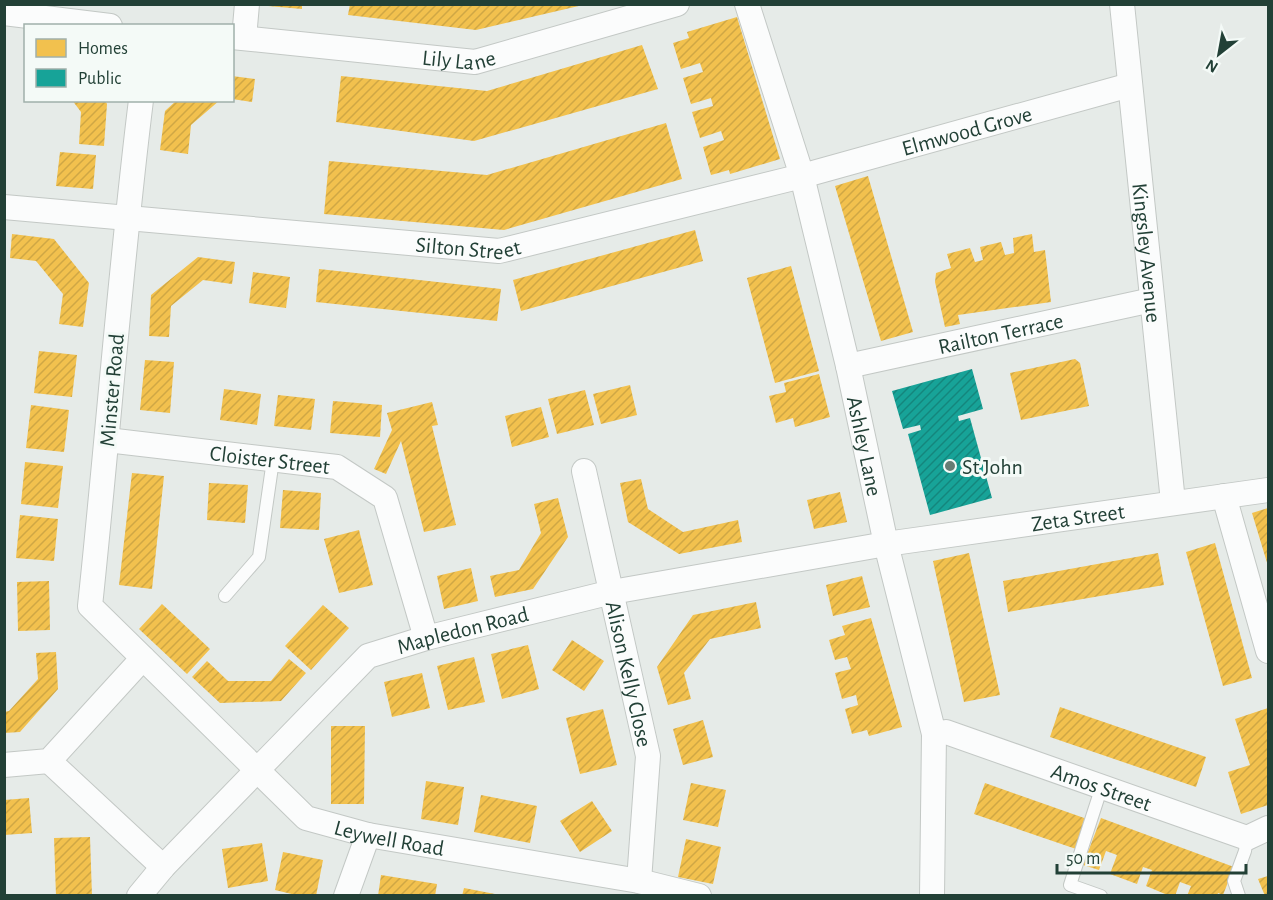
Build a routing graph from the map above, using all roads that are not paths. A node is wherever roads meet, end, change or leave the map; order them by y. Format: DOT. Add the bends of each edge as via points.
graph roads {
  1 [pos="247,4"];
  2 [pos="677,4"];
  3 [pos="747,4"];
  4 [pos="1122,4"];
  5 [pos="56,12"];
  6 [pos="4,13"];
  7 [pos="102,24"];
  8 [pos="238,38"];
  9 [pos="1130,85"];
  10 [pos="141,102"];
  11 [pos="802,176"];
  12 [pos="4,207"];
  13 [pos="126,218"];
  14 [pos="1152,300"];
  15 [pos="848,366"];
  16 [pos="107,440"];
  17 [pos="273,460"];
  18 [pos="584,471"];
  19 [pos="1269,490"];
  20 [pos="1224,496"];
  21 [pos="1173,502"];
  22 [pos="886,544"];
  23 [pos="612,592"];
  24 [pos="225,596"];
  25 [pos="426,638"];
  26 [pos="1269,651"];
  27 [pos="143,658"];
  28 [pos="934,734"];
  29 [pos="49,761"];
  30 [pos="4,765"];
  31 [pos="256,770"];
  32 [pos="1102,786"];
  33 [pos="1269,828"];
  34 [pos="368,835"];
  35 [pos="1247,838"];
  36 [pos="163,867"];
  37 [pos="639,881"];
  38 [pos="139,896"];
  39 [pos="346,896"];
  40 [pos="699,896"];
  41 [pos="932,896"];
  42 [pos="1101,896"];
  43 [pos="1239,896"];
  1 -- 8 [label="street"];
  2 -- 8 [label="street, Lily Lane" via="475,62"];
  3 -- 11 [label="street, Ashley Lane"];
  4 -- 9 [label="street, Kingsley Avenue"];
  5 -- 6 [label="street"];
  5 -- 7 [label="street"];
  9 -- 11 [label="street, Elmwood Grove"];
  9 -- 14 [label="street, Kingsley Avenue"];
  10 -- 13 [label="street, Minster Road"];
  11 -- 13 [label="street, Silton Street" via="499,251"];
  11 -- 15 [label="street, Ashley Lane"];
  12 -- 13 [label="street, Silton Street"];
  13 -- 16 [label="street, Minster Road"];
  14 -- 15 [label="street, Railton Terrace"];
  14 -- 21 [label="street, Kingsley Avenue"];
  15 -- 22 [label="street, Ashley Lane"];
  16 -- 17 [label="street, Cloister Street"];
  16 -- 27 [label="street, Minster Road" via="90,606"];
  17 -- 24 [label="lane" via="259,557"];
  17 -- 25 [label="street, Cloister Street" via="337,467 385,498"];
  18 -- 23 [label="street, Alison Kelly Close"];
  19 -- 20 [label="street, Zeta Street"];
  20 -- 21 [label="street, Zeta Street"];
  20 -- 26 [label="street"];
  21 -- 22 [label="street, Zeta Street"];
  22 -- 23 [label="street, Mapledon Road"];
  22 -- 28 [label="street, Ashley Lane"];
  23 -- 25 [label="street, Mapledon Road"];
  23 -- 37 [label="street, Alison Kelly Close" via="648,756"];
  25 -- 31 [label="street, Mapledon Road" via="368,656"];
  27 -- 29 [label="street"];
  27 -- 31 [label="street, Leywell Road"];
  28 -- 32 [label="street, Amos Street" via="946,732"];
  28 -- 41 [label="street, Ashley Lane"];
  29 -- 30 [label="street"];
  29 -- 36 [label="street"];
  31 -- 34 [label="street, Leywell Road" via="306,818"];
  31 -- 36 [label="street, Mapledon Road"];
  32 -- 35 [label="street, Amos Street"];
  32 -- 42 [label="lane" via="1070,885"];
  33 -- 35 [label="street"];
  34 -- 37 [label="street, Leywell Road"];
  34 -- 39 [label="street"];
  35 -- 43 [label="lane" via="1234,881"];
  36 -- 38 [label="street, Mapledon Road"];
  37 -- 40 [label="street, Leywell Road"];
}
